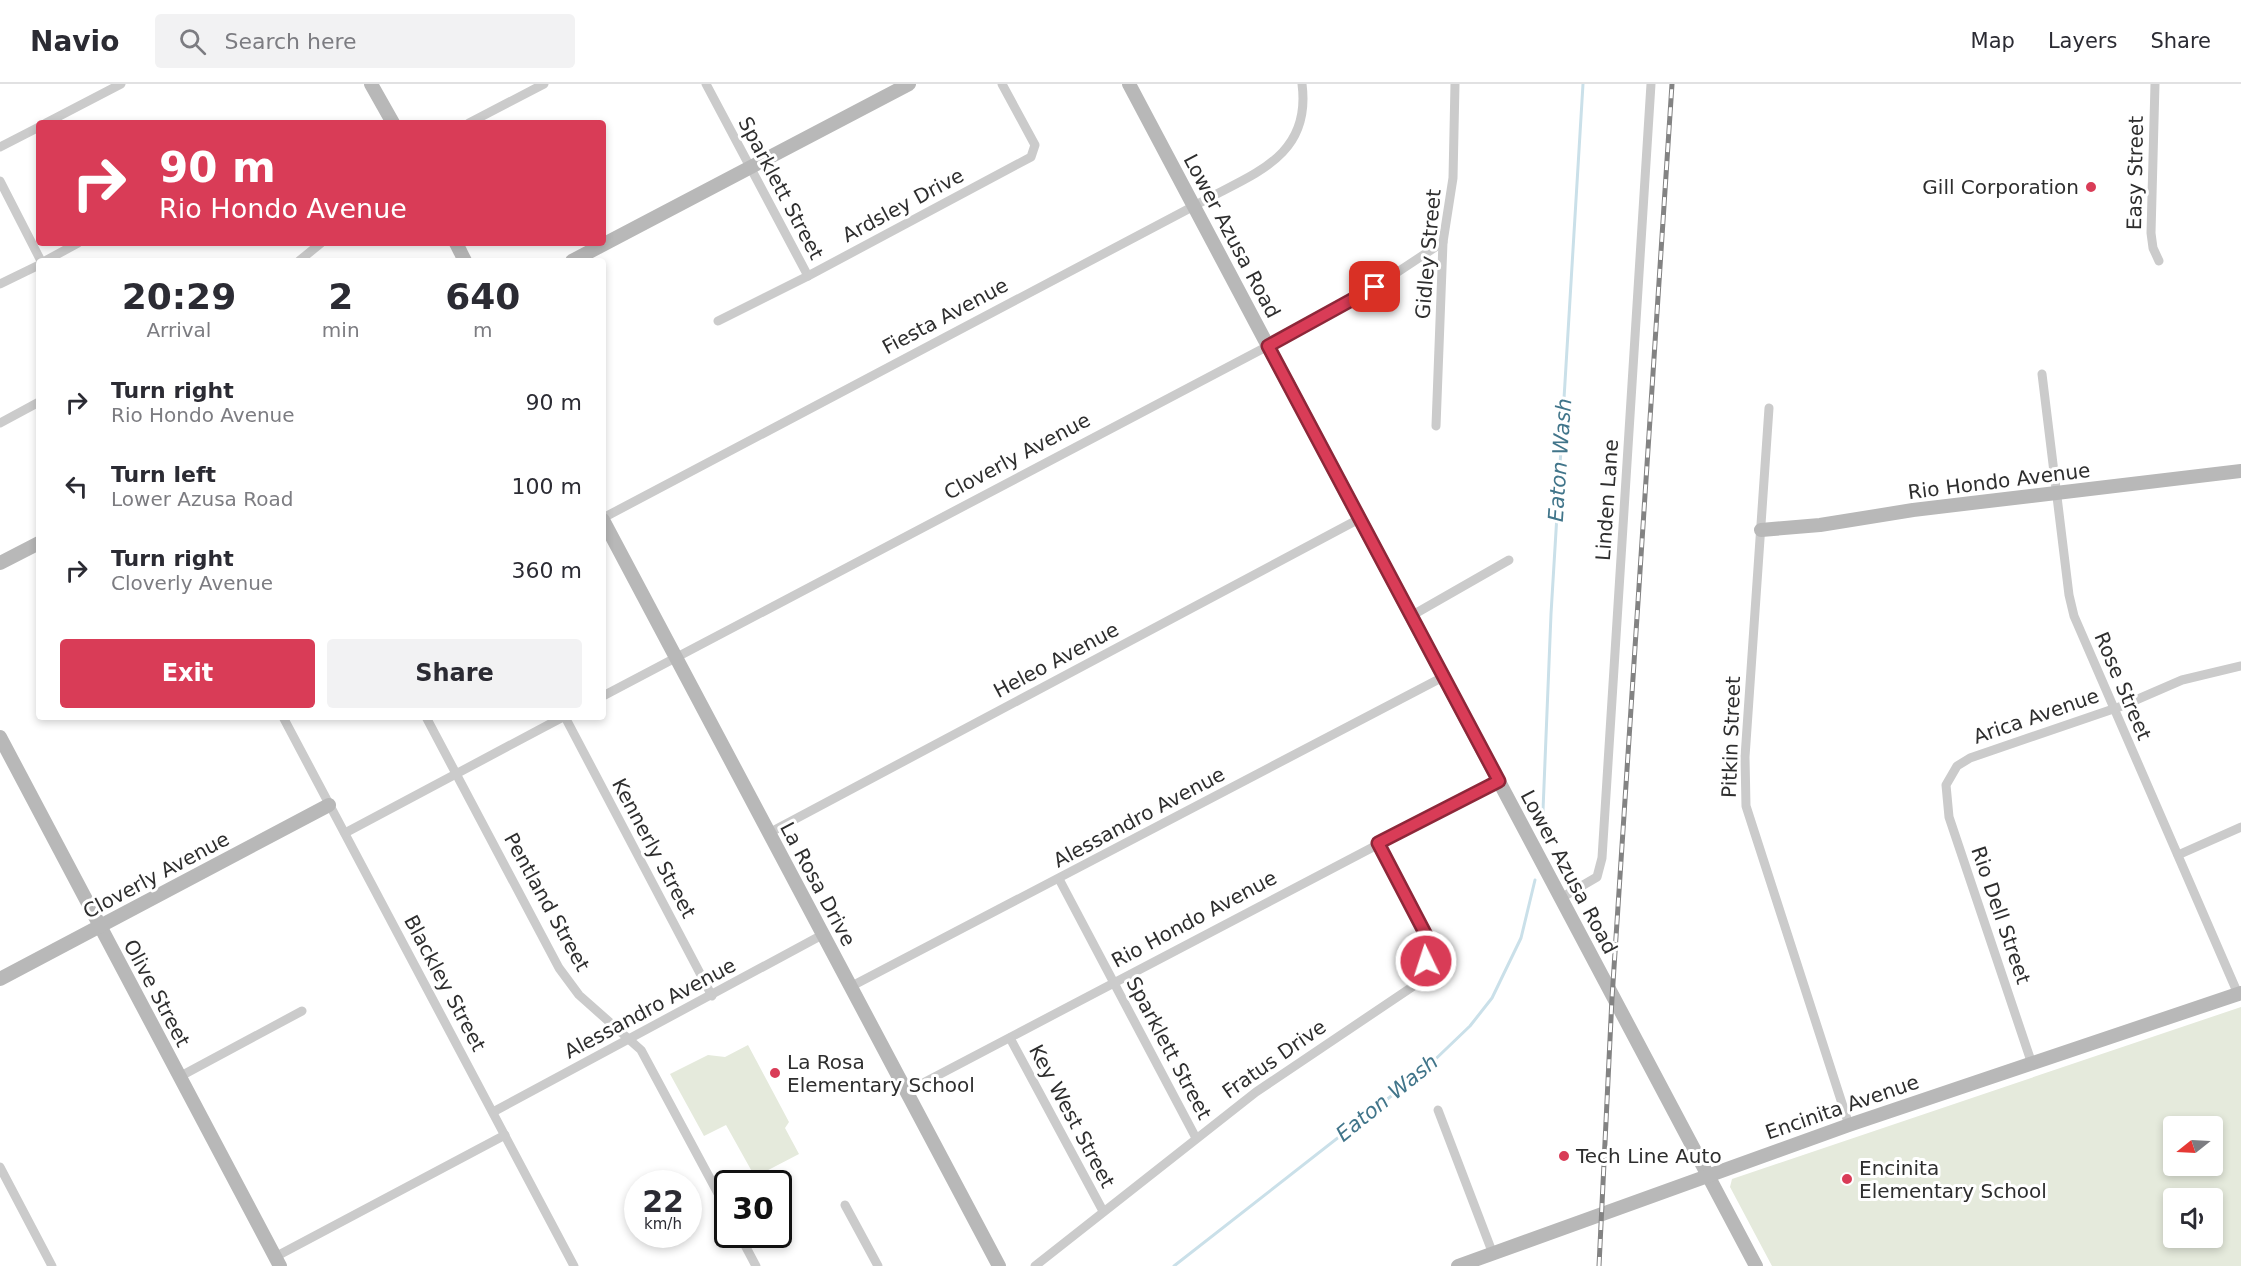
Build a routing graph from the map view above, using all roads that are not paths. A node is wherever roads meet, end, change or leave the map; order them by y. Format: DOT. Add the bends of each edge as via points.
graph roads {
  1 [pos="121,84"];
  2 [pos="371,84"];
  3 [pos="544,84"];
  4 [pos="706,84"];
  5 [pos="909,84"];
  6 [pos="1002,84"];
  7 [pos="1129,84"];
  8 [pos="1302,84"];
  9 [pos="1455,84"];
  10 [pos="1651,84"];
  11 [pos="2155,84"];
  12 [pos="52,120"];
  13 [pos="391,120"];
  14 [pos="475,120"];
  15 [pos="36,129"];
  16 [pos="0,147"];
  17 [pos="752,168"];
  18 [pos="0,181"];
  19 [pos="1194,206"];
  20 [pos="1443,242"];
  21 [pos="606,243"];
  22 [pos="72,246"];
  23 [pos="317,246"];
  24 [pos="601,246"];
  25 [pos="40,258"];
  26 [pos="50,258"];
  27 [pos="303,258"];
  28 [pos="578,258"];
  29 [pos="2159,261"];
  30 [pos="36,265"];
  31 [pos="808,276"];
  32 [pos="0,284"];
  33 [pos="718,321"];
  34 [pos="1268,346"];
  35 [pos="2042,374"];
  36 [pos="36,404"];
  37 [pos="1769,408"];
  38 [pos="0,423"];
  39 [pos="1436,426"];
  40 [pos="2241,471"];
  41 [pos="2056,495"];
  42 [pos="606,517"];
  43 [pos="1359,519"];
  44 [pos="606,525"];
  45 [pos="1761,530"];
  46 [pos="36,545"];
  47 [pos="1509,561"];
  48 [pos="0,563"];
  49 [pos="1411,616"];
  50 [pos="675,658"];
  51 [pos="2241,666"];
  52 [pos="1443,677"];
  53 [pos="606,694"];
  54 [pos="2112,709"];
  55 [pos="285,720"];
  56 [pos="428,720"];
  57 [pos="558,720"];
  58 [pos="566,720"];
  59 [pos="0,737"];
  60 [pos="456,774"];
  61 [pos="1949,776"];
  62 [pos="1499,781"];
  63 [pos="329,805"];
  64 [pos="2241,827"];
  65 [pos="345,833"];
  66 [pos="769,833"];
  67 [pos="1378,843"];
  68 [pos="2178,855"];
  69 [pos="1059,879"];
  70 [pos="1561,898"];
  71 [pos="100,927"];
  72 [pos="822,935"];
  73 [pos="0,979"];
  74 [pos="1114,984"];
  75 [pos="850,987"];
  76 [pos="2240,994"];
  77 [pos="712,996"];
  78 [pos="302,1011"];
  79 [pos="1010,1038"];
  80 [pos="630,1039"];
  81 [pos="2032,1064"];
  82 [pos="179,1077"];
  83 [pos="906,1092"];
  84 [pos="1438,1110"];
  85 [pos="494,1112"];
  86 [pos="1849,1125"];
  87 [pos="505,1136"];
  88 [pos="1196,1138"];
  89 [pos="0,1167"];
  90 [pos="1707,1175"];
  91 [pos="714,1186"];
  92 [pos="845,1205"];
  93 [pos="1103,1211"];
  94 [pos="746,1248"];
  95 [pos="1493,1254"];
  96 [pos="277,1261"];
  97 [pos="52,1266"];
  98 [pos="574,1266"];
  99 [pos="756,1266"];
  100 [pos="878,1266"];
  101 [pos="999,1266"];
  102 [pos="1035,1266"];
  103 [pos="1458,1266"];
  104 [pos="1755,1266"];
  1 -- 12 [label="street"];
  2 -- 13 [label="street"];
  3 -- 14 [label="street"];
  4 -- 17 [label="street, Sparklett Street"];
  5 -- 17 [label="street"];
  6 -- 31 [label="street, Ardsley Drive" via="1035,145 1031,157"];
  7 -- 19 [label="street, Lower Azusa Road"];
  8 -- 19 [label="street, Fiesta Avenue" via="1304,110 1290,147 1272,162"];
  9 -- 20 [label="street, Gidley Street" via="1453,178"];
  10 -- 70 [label="street, Linden Lane" via="1602,858 1597,877"];
  11 -- 29 [label="street, Easy Street" via="2151,233"];
  15 -- 16 [label="street"];
  17 -- 21 [label="street"];
  17 -- 31 [label="street, Sparklett Street"];
  18 -- 25 [label="street"];
  19 -- 34 [label="street, Lower Azusa Road"];
  19 -- 42 [label="street, Fiesta Avenue"];
  20 -- 34 [label="street, Cloverly Avenue" via="1375,287"];
  20 -- 39 [label="street, Gidley Street"];
  22 -- 26 [label="street"];
  23 -- 27 [label="street"];
  24 -- 28 [label="street"];
  30 -- 32 [label="street"];
  31 -- 33 [label="street, Ardsley Drive"];
  34 -- 43 [label="street, Lower Azusa Road"];
  34 -- 50 [label="street, Cloverly Avenue"];
  35 -- 41 [label="street, Rose Street"];
  36 -- 38 [label="street"];
  37 -- 45 [label="street, Pitkin Street"];
  40 -- 41 [label="street, Rio Hondo Avenue"];
  41 -- 45 [label="street, Rio Hondo Avenue"];
  41 -- 54 [label="street, Rose Street" via="2071,606"];
  43 -- 49 [label="street, Lower Azusa Road"];
  43 -- 66 [label="street, Heleo Avenue"];
  44 -- 50 [label="street, La Rosa Drive"];
  45 -- 86 [label="street, Pitkin Street" via="1744,757 1746,807"];
  46 -- 48 [label="street"];
  47 -- 49 [label="street"];
  49 -- 52 [label="street, Lower Azusa Road"];
  50 -- 53 [label="street, Cloverly Avenue"];
  50 -- 66 [label="street, La Rosa Drive"];
  51 -- 54 [label="street, Arica Avenue" via="2182,680"];
  52 -- 62 [label="street, Lower Azusa Road"];
  52 -- 69 [label="street, Alessandro Avenue"];
  54 -- 61 [label="street, Arica Avenue" via="1984,752 1957,766"];
  54 -- 68 [label="street, Rose Street"];
  55 -- 63 [label="street, Blackley Street"];
  56 -- 60 [label="street, Pentland Street"];
  57 -- 60 [label="street"];
  58 -- 77 [label="street, Kennerly Street"];
  59 -- 71 [label="street, Olive Street"];
  60 -- 65 [label="street"];
  60 -- 80 [label="street, Pentland Street" via="559,968 579,995"];
  61 -- 81 [label="street, Rio Dell Street" via="1945,799 1949,817"];
  62 -- 67 [label="street, Rio Hondo Avenue"];
  62 -- 70 [label="street, Lower Azusa Road"];
  63 -- 65 [label="street, Blackley Street"];
  63 -- 71 [label="street, Cloverly Avenue"];
  64 -- 68 [label="street"];
  65 -- 85 [label="street, Blackley Street"];
  66 -- 72 [label="street, La Rosa Drive"];
  67 -- 74 [label="street, Rio Hondo Avenue"];
  67 -- 88 [label="street, Fratus Drive" via="1426,935 1426,961 1418,983 1286,1071"];
  68 -- 76 [label="street, Rose Street"];
  69 -- 74 [label="street, Sparklett Street"];
  69 -- 75 [label="street, Alessandro Avenue"];
  70 -- 90 [label="street, Lower Azusa Road"];
  71 -- 73 [label="street, Cloverly Avenue"];
  71 -- 82 [label="street, Olive Street"];
  72 -- 75 [label="street, La Rosa Drive"];
  72 -- 77 [label="street, Alessandro Avenue"];
  74 -- 79 [label="street, Rio Hondo Avenue"];
  74 -- 88 [label="street, Sparklett Street"];
  75 -- 83 [label="street, La Rosa Drive"];
  76 -- 81 [label="street, Encinita Avenue"];
  77 -- 80 [label="street, Alessandro Avenue"];
  78 -- 82 [label="street"];
  79 -- 83 [label="street, Rio Hondo Avenue"];
  79 -- 93 [label="street, Key West Street"];
  80 -- 85 [label="street, Alessandro Avenue"];
  80 -- 91 [label="street, Pentland Street" via="640,1050"];
  81 -- 86 [label="street, Encinita Avenue"];
  82 -- 96 [label="street, Olive Street"];
  83 -- 101 [label="street, La Rosa Drive"];
  84 -- 95 [label="street"];
  85 -- 87 [label="street, Blackley Street"];
  86 -- 90 [label="street, Encinita Avenue"];
  87 -- 96 [label="street"];
  87 -- 98 [label="street, Blackley Street"];
  88 -- 93 [label="street, Fratus Drive"];
  89 -- 97 [label="street"];
  90 -- 95 [label="street, Encinita Avenue"];
  90 -- 104 [label="street, Lower Azusa Road"];
  92 -- 100 [label="street"];
  93 -- 102 [label="street, Fratus Drive"];
  94 -- 99 [label="street"];
  95 -- 103 [label="street, Encinita Avenue"];
}
